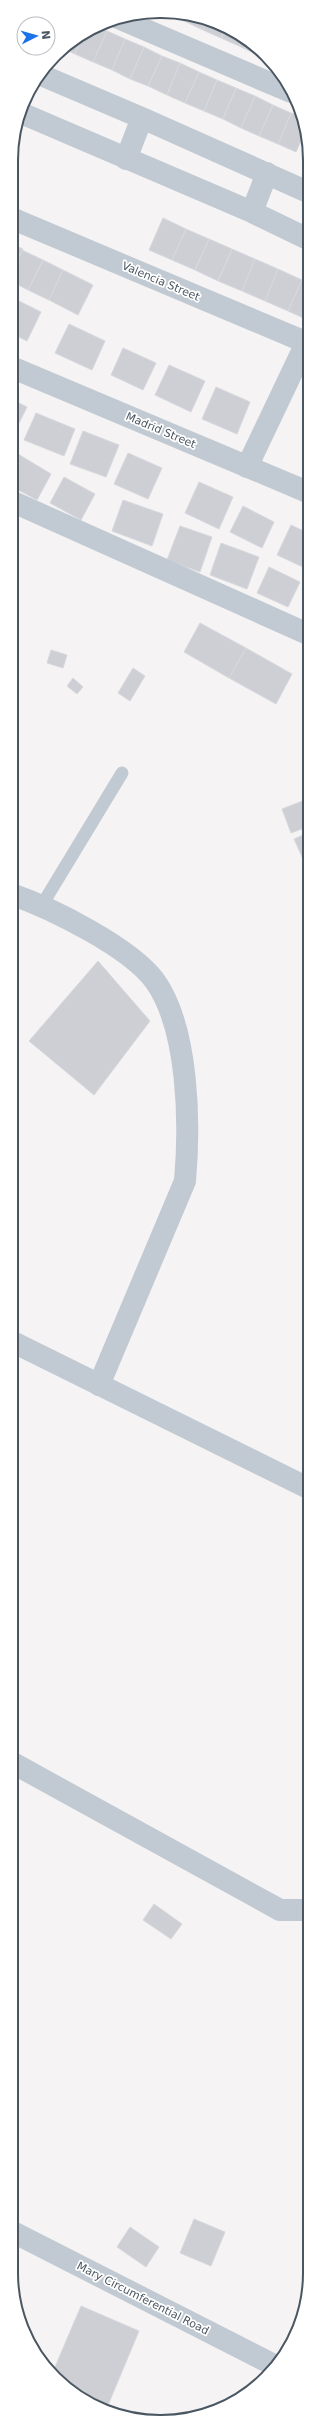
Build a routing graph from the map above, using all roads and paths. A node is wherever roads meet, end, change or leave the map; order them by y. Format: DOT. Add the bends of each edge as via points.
graph roads {
  1 [pos="128,22"];
  2 [pos="45,77"];
  3 [pos="284,89"];
  4 [pos="26,115"];
  5 [pos="142,118"];
  6 [pos="126,159"];
  7 [pos="267,173"];
  8 [pos="303,190"];
  9 [pos="252,212"];
  10 [pos="18,221"];
  11 [pos="303,237"];
  12 [pos="303,341"];
  13 [pos="303,353"];
  14 [pos="18,370"];
  15 [pos="247,467"];
  16 [pos="303,490"];
  17 [pos="18,504"];
  18 [pos="303,632"];
  19 [pos="122,773"];
  20 [pos="18,896"];
  21 [pos="42,905"];
  22 [pos="18,1344"];
  23 [pos="99,1385"];
  24 [pos="303,1486"];
  25 [pos="18,1766"];
  26 [pos="303,1910"];
  27 [pos="18,2235"];
  28 [pos="270,2363"];
  1 -- 3 [label="street"];
  2 -- 5 [label="street"];
  4 -- 6 [label="street"];
  5 -- 6 [label="street"];
  5 -- 7 [label="street"];
  6 -- 9 [label="street"];
  7 -- 8 [label="street"];
  7 -- 9 [label="street"];
  9 -- 11 [label="street"];
  10 -- 12 [label="street, Valencia Street"];
  13 -- 15 [label="street"];
  14 -- 15 [label="street, Madrid Street"];
  15 -- 16 [label="street, Madrid Street"];
  17 -- 18 [label="street"];
  19 -- 21 [label="lane"];
  20 -- 21 [label="street"];
  21 -- 23 [label="street" via="119,948 154,980 168,1005 184,1067 188,1146 185,1181"];
  22 -- 23 [label="street"];
  23 -- 24 [label="street"];
  25 -- 26 [label="street" via="280,1910"];
  27 -- 28 [label="street, Mary Circumferential Road"];
}
